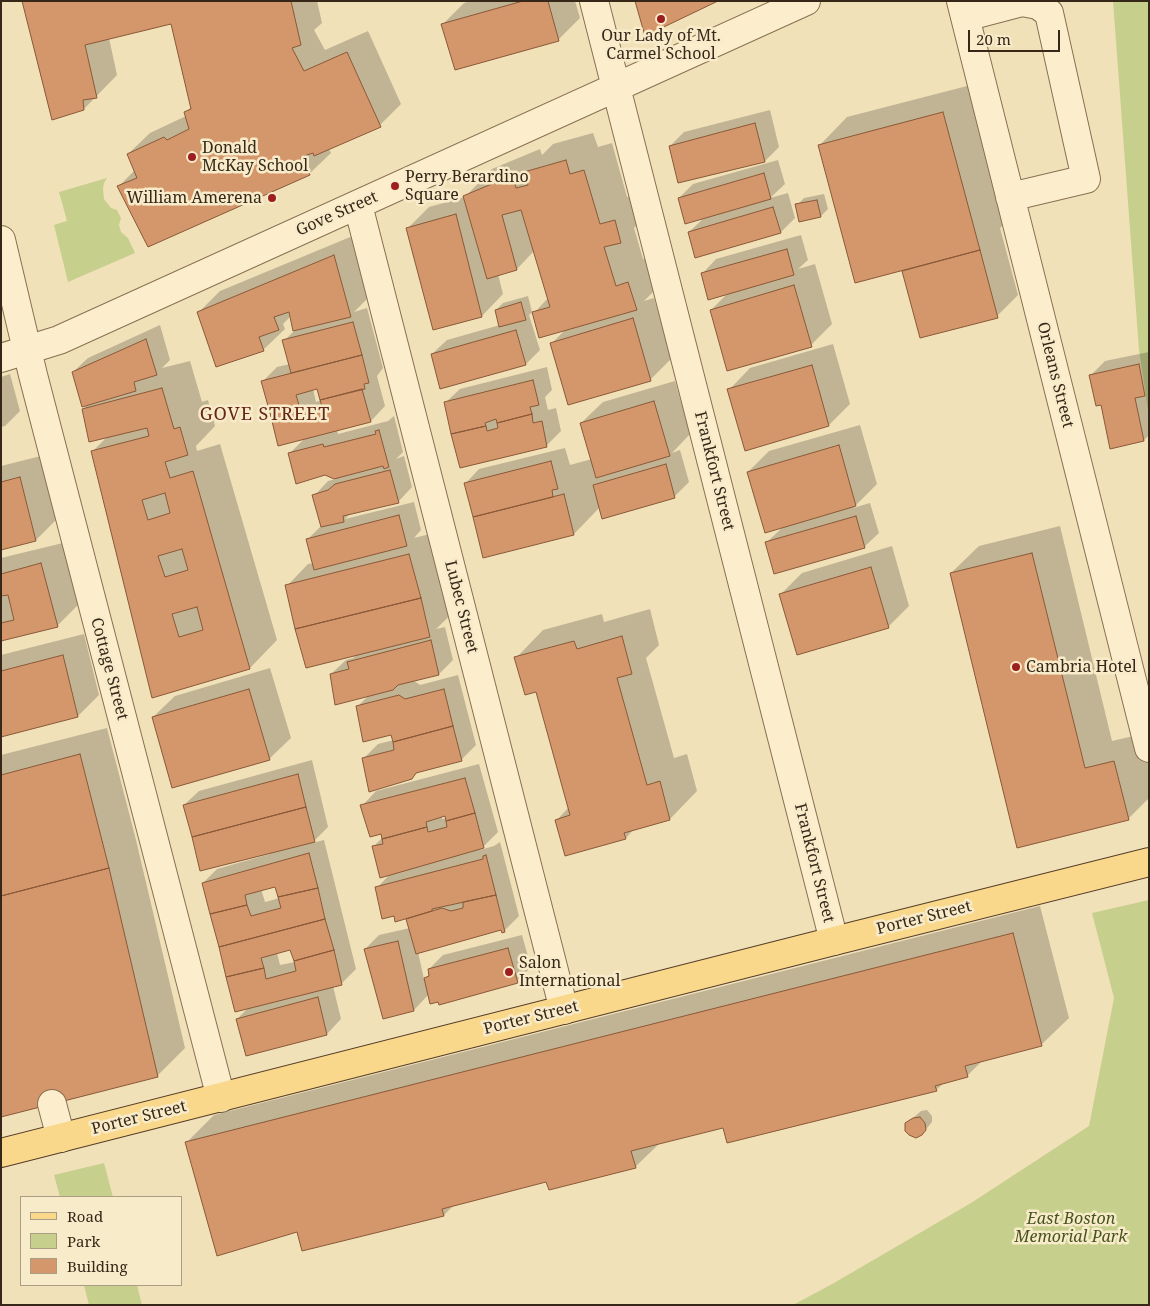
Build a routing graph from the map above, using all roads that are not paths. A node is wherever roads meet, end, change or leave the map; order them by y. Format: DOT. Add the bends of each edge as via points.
graph roads {
  1 [pos="594,1"];
  2 [pos="806,1"];
  3 [pos="963,9"];
  4 [pos="616,88"];
  5 [pos="1010,197"];
  6 [pos="358,205"];
  7 [pos="1,240"];
  8 [pos="28,349"];
  9 [pos="1,358"];
  10 [pos="1149,748"];
  11 [pos="1149,862"];
  12 [pos="834,940"];
  13 [pos="564,1010"];
  14 [pos="220,1098"];
  15 [pos="52,1104"];
  16 [pos="61,1138"];
  17 [pos="1,1153"];
  1 -- 4 [label="street, Frankfort Street"];
  2 -- 4 [label="street, Gove Street"];
  3 -- 5 [label="street, Orleans Street"];
  3 -- 5 [label="street" via="1022,2 1038,5 1049,13 1086,179"];
  4 -- 6 [label="street, Gove Street"];
  4 -- 12 [label="street, Frankfort Street"];
  5 -- 10 [label="street, Orleans Street"];
  6 -- 8 [label="street, Gove Street" via="59,340"];
  6 -- 13 [label="street, Lubec Street"];
  7 -- 8 [label="street, Cottage Street"];
  8 -- 9 [label="street, Gove Street"];
  8 -- 14 [label="street, Cottage Street"];
  11 -- 12 [label="main road, Porter Street"];
  12 -- 13 [label="main road, Porter Street"];
  13 -- 14 [label="main road, Porter Street"];
  14 -- 16 [label="main road, Porter Street"];
  15 -- 16 [label="street"];
  16 -- 17 [label="main road, Porter Street"];
}
